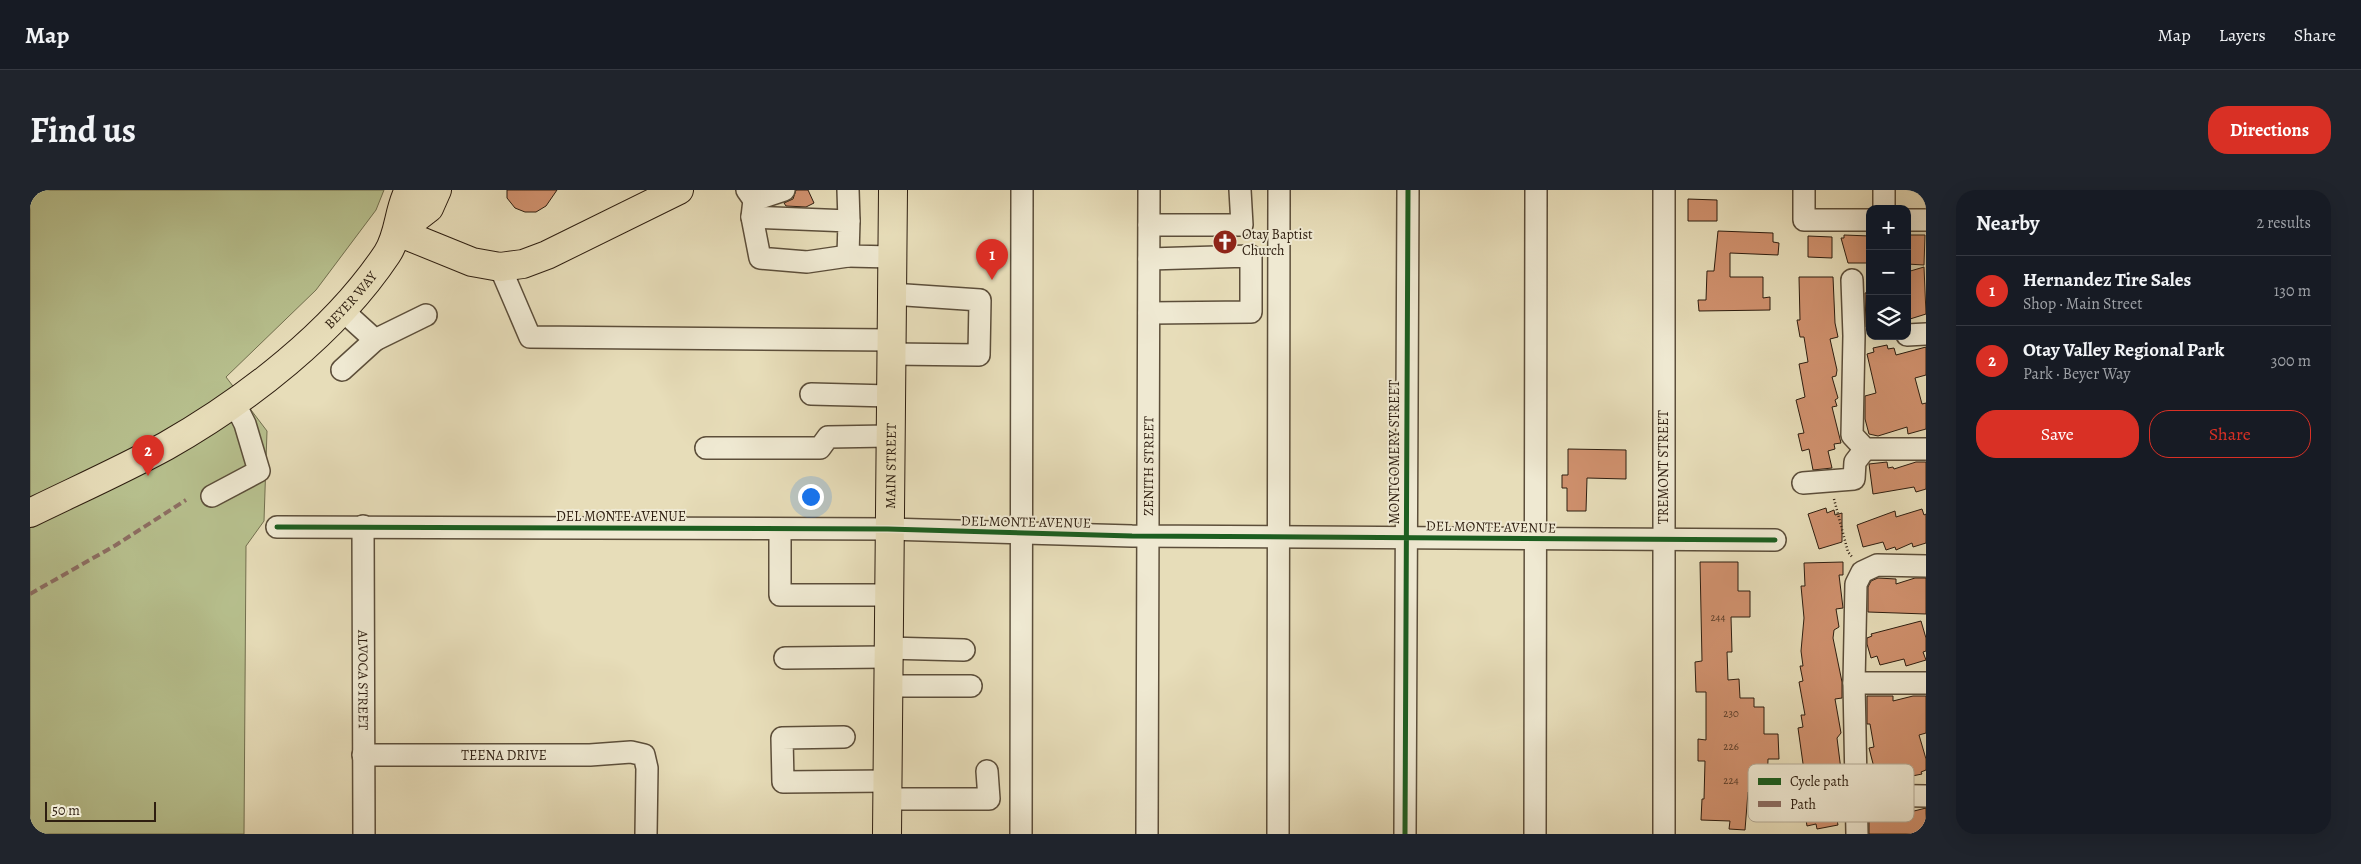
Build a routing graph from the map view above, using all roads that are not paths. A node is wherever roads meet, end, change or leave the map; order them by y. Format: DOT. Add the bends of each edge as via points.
graph roads {
  1 [pos="409,190"];
  2 [pos="437,190"];
  3 [pos="679,190"];
  4 [pos="784,190"];
  5 [pos="848,190"];
  6 [pos="893,190"];
  7 [pos="1022,190"];
  8 [pos="1149,190"];
  9 [pos="1240,190"];
  10 [pos="1278,190"];
  11 [pos="1408,190"];
  12 [pos="1536,190"];
  13 [pos="1664,190"];
  14 [pos="1804,190"];
  15 [pos="1884,190"];
  16 [pos="751,202"];
  17 [pos="1884,205"];
  18 [pos="1866,220"];
  19 [pos="1911,220"];
  20 [pos="1926,220"];
  21 [pos="849,222"];
  22 [pos="1149,225"];
  23 [pos="1242,225"];
  24 [pos="398,232"];
  25 [pos="848,256"];
  26 [pos="1242,256"];
  27 [pos="892,257"];
  28 [pos="1149,259"];
  29 [pos="500,267"];
  30 [pos="1852,280"];
  31 [pos="891,294"];
  32 [pos="342,310"];
  33 [pos="1149,313"];
  34 [pos="426,315"];
  35 [pos="1926,334"];
  36 [pos="1911,335"];
  37 [pos="1862,336"];
  38 [pos="375,340"];
  39 [pos="891,347"];
  40 [pos="342,370"];
  41 [pos="811,394"];
  42 [pos="890,396"];
  43 [pos="234,402"];
  44 [pos="890,436"];
  45 [pos="706,448"];
  46 [pos="1865,449"];
  47 [pos="1926,449"];
  48 [pos="1803,484"];
  49 [pos="212,496"];
  50 [pos="30,513"];
  51 [pos="363,526"];
  52 [pos="277,527"];
  53 [pos="780,529"];
  54 [pos="888,529"];
  55 [pos="1023,533"];
  56 [pos="1148,536"];
  57 [pos="1277,536"];
  58 [pos="1405,536"];
  59 [pos="1535,540"];
  60 [pos="1663,540"];
  61 [pos="1775,540"];
  62 [pos="1926,566"];
  63 [pos="888,595"];
  64 [pos="964,650"];
  65 [pos="888,652"];
  66 [pos="785,658"];
  67 [pos="1854,683"];
  68 [pos="1926,683"];
  69 [pos="887,686"];
  70 [pos="971,686"];
  71 [pos="844,737"];
  72 [pos="363,755"];
  73 [pos="1856,764"];
  74 [pos="987,771"];
  75 [pos="887,790"];
  76 [pos="364,834"];
  77 [pos="646,834"];
  78 [pos="886,834"];
  79 [pos="1021,834"];
  80 [pos="1147,834"];
  81 [pos="1278,834"];
  82 [pos="1405,834"];
  83 [pos="1535,834"];
  84 [pos="1664,834"];
  1 -- 24 [label="main road" via="403,201"];
  2 -- 24 [label="main road" via="429,208"];
  3 -- 29 [label="main road" via="547,255 523,264"];
  4 -- 16 [label="street"];
  5 -- 21 [label="street"];
  6 -- 27 [label="main road, MAIN STREET"];
  7 -- 55 [label="street"];
  8 -- 22 [label="street, ZENITH STREET"];
  9 -- 23 [label="street"];
  10 -- 57 [label="street"];
  11 -- 58 [label="street, MONTGOMERY STREET"];
  12 -- 59 [label="street"];
  13 -- 60 [label="street, TREMONT STREET"];
  14 -- 18 [label="street" via="1804,220"];
  15 -- 17 [label="street"];
  16 -- 21 [label="street"];
  16 -- 25 [label="street" via="760,258 807,262"];
  19 -- 20 [label="street"];
  21 -- 25 [label="street"];
  22 -- 23 [label="street"];
  22 -- 28 [label="street, ZENITH STREET"];
  23 -- 26 [label="street"];
  24 -- 29 [label="main road" via="463,259"];
  24 -- 32 [label="main road, BEYER WAY" via="388,253"];
  25 -- 27 [label="street"];
  26 -- 28 [label="street"];
  26 -- 33 [label="street" via="1251,256 1252,312"];
  27 -- 31 [label="main road, MAIN STREET"];
  28 -- 33 [label="street, ZENITH STREET"];
  29 -- 39 [label="street" via="530,337"];
  30 -- 37 [label="street"];
  31 -- 39 [label="main road, MAIN STREET"];
  31 -- 39 [label="street" via="980,300 979,355"];
  32 -- 38 [label="street"];
  32 -- 43 [label="main road, BEYER WAY" via="302,350"];
  33 -- 56 [label="street, ZENITH STREET"];
  34 -- 38 [label="street"];
  35 -- 36 [label="street"];
  37 -- 46 [label="street" via="1852,435"];
  38 -- 40 [label="street"];
  39 -- 42 [label="main road, MAIN STREET"];
  41 -- 42 [label="street"];
  42 -- 44 [label="main road, MAIN STREET"];
  43 -- 49 [label="street" via="245,424 259,471"];
  43 -- 50 [label="main road, BEYER WAY" via="166,446"];
  44 -- 45 [label="street" via="828,437 820,448"];
  44 -- 54 [label="main road, MAIN STREET"];
  46 -- 47 [label="street"];
  46 -- 48 [label="street" via="1855,462 1854,479"];
  51 -- 52 [label="street, DEL MONTE AVENUE"];
  51 -- 53 [label="street, DEL MONTE AVENUE"];
  51 -- 72 [label="street, ALVOCA STREET"];
  53 -- 54 [label="street, DEL MONTE AVENUE"];
  53 -- 63 [label="street" via="780,595"];
  54 -- 55 [label="street, DEL MONTE AVENUE"];
  54 -- 63 [label="main road, MAIN STREET"];
  55 -- 56 [label="street, DEL MONTE AVENUE"];
  55 -- 79 [label="street"];
  56 -- 57 [label="street, DEL MONTE AVENUE"];
  56 -- 80 [label="street, ZENITH STREET"];
  57 -- 58 [label="street, DEL MONTE AVENUE"];
  57 -- 81 [label="street"];
  58 -- 59 [label="street, DEL MONTE AVENUE"];
  58 -- 82 [label="street, MONTGOMERY STREET"];
  59 -- 60 [label="street, DEL MONTE AVENUE"];
  59 -- 83 [label="street"];
  60 -- 61 [label="street, DEL MONTE AVENUE"];
  60 -- 84 [label="street, TREMONT STREET"];
  62 -- 67 [label="street" via="1877,565 1862,572 1856,584"];
  63 -- 65 [label="main road, MAIN STREET"];
  64 -- 65 [label="street"];
  65 -- 66 [label="street"];
  65 -- 69 [label="main road, MAIN STREET"];
  67 -- 68 [label="street"];
  67 -- 73 [label="street"];
  69 -- 70 [label="street"];
  69 -- 75 [label="main road, MAIN STREET"];
  71 -- 75 [label="street" via="782,738 783,782"];
  72 -- 76 [label="street, ALVOCA STREET"];
  72 -- 77 [label="street, TEENA DRIVE" via="590,755 630,752 644,755 647,768"];
  74 -- 75 [label="street" via="989,799"];
  75 -- 78 [label="main road, MAIN STREET"];
}
